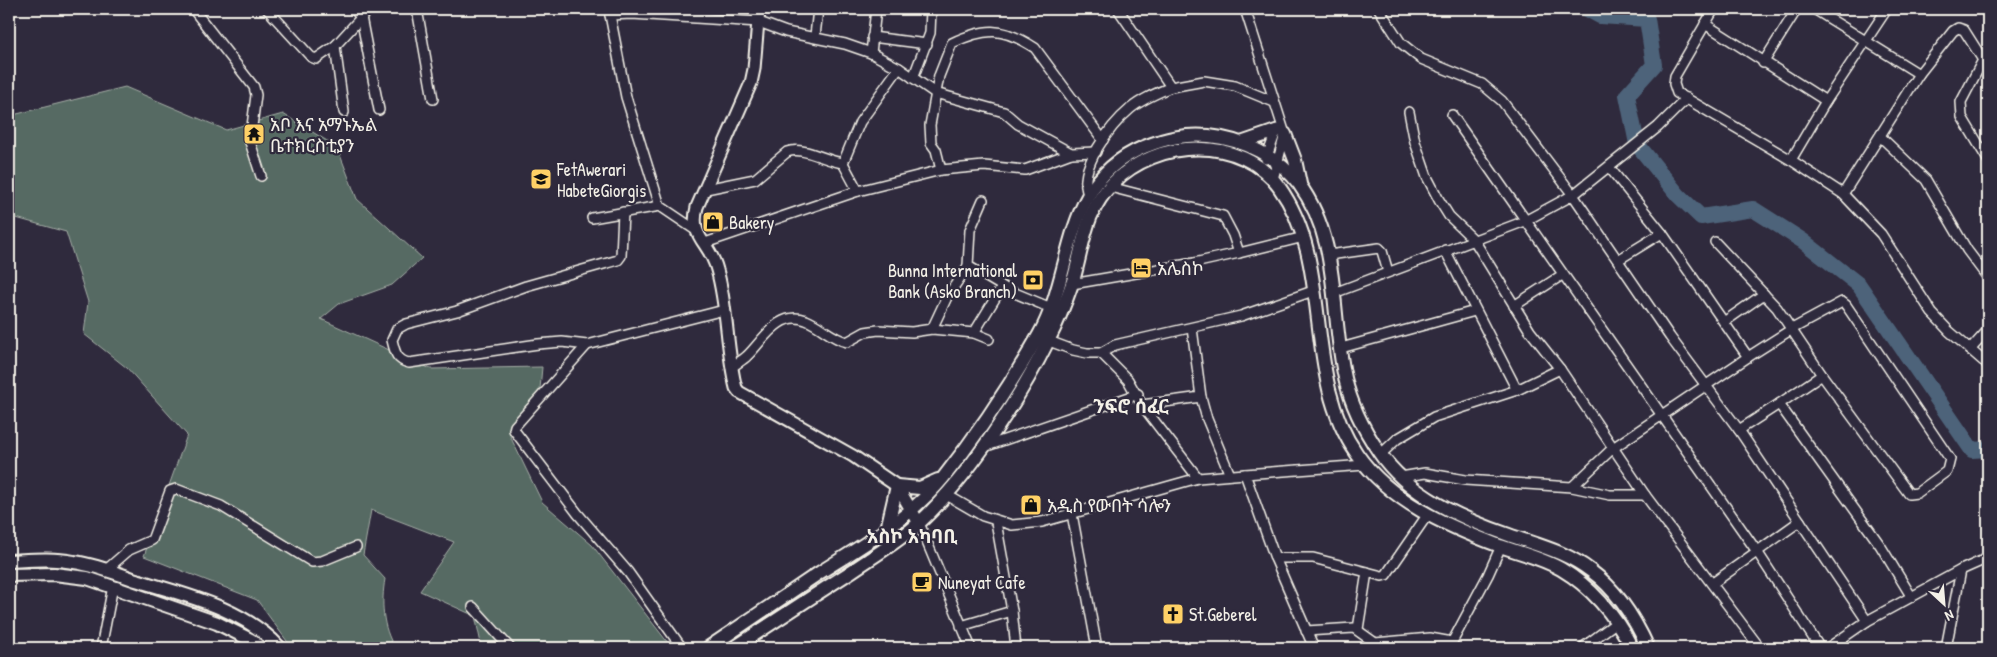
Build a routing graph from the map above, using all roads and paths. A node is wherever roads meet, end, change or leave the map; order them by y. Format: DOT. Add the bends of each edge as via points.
graph roads {
  1 [pos="193,9"];
  2 [pos="267,9"];
  3 [pos="354,9"];
  4 [pos="369,9"];
  5 [pos="417,9"];
  6 [pos="759,9"];
  7 [pos="818,9"];
  8 [pos="876,9"];
  9 [pos="931,9"];
  10 [pos="1118,9"];
  11 [pos="1245,9"];
  12 [pos="1379,9"];
  13 [pos="1714,9"];
  14 [pos="1796,9"];
  15 [pos="1814,9"];
  16 [pos="1887,9"];
  17 [pos="610,12"];
  18 [pos="676,13"];
  19 [pos="361,17"];
  20 [pos="759,22"];
  21 [pos="1705,24"];
  22 [pos="815,36"];
  23 [pos="872,37"];
  24 [pos="1867,41"];
  25 [pos="927,44"];
  26 [pos="335,46"];
  27 [pos="871,53"];
  28 [pos="1986,59"];
  29 [pos="1763,63"];
  30 [pos="899,68"];
  31 [pos="1919,74"];
  32 [pos="913,78"];
  33 [pos="1171,87"];
  34 [pos="935,93"];
  35 [pos="1687,98"];
  36 [pos="433,99"];
  37 [pos="1826,101"];
  38 [pos="1274,102"];
  39 [pos="379,110"];
  40 [pos="344,112"];
  41 [pos="1409,112"];
  42 [pos="1452,115"];
  43 [pos="1280,130"];
  44 [pos="1881,137"];
  45 [pos="1103,140"];
  46 [pos="1241,143"];
  47 [pos="1096,152"];
  48 [pos="1071,153"];
  49 [pos="1272,160"];
  50 [pos="1791,160"];
  51 [pos="1988,160"];
  52 [pos="843,163"];
  53 [pos="1609,167"];
  54 [pos="1262,169"];
  55 [pos="941,170"];
  56 [pos="261,176"];
  57 [pos="1273,179"];
  58 [pos="1301,186"];
  59 [pos="1110,187"];
  60 [pos="706,189"];
  61 [pos="858,191"];
  62 [pos="1088,194"];
  63 [pos="1842,194"];
  64 [pos="1573,195"];
  65 [pos="983,200"];
  66 [pos="660,206"];
  67 [pos="623,212"];
  68 [pos="592,218"];
  69 [pos="1525,221"];
  70 [pos="694,229"];
  71 [pos="1662,232"];
  72 [pos="1304,237"];
  73 [pos="1474,240"];
  74 [pos="1715,242"];
  75 [pos="705,243"];
  76 [pos="1445,250"];
  77 [pos="1239,253"];
  78 [pos="1329,255"];
  79 [pos="1618,260"];
  80 [pos="968,266"];
  81 [pos="1388,272"];
  82 [pos="1562,275"];
  83 [pos="1988,278"];
  84 [pos="1072,284"];
  85 [pos="1002,287"];
  86 [pos="1313,292"];
  87 [pos="1334,293"];
  88 [pos="1764,294"];
  89 [pos="1514,306"];
  90 [pos="1051,308"];
  91 [pos="724,310"];
  92 [pos="1475,311"];
  93 [pos="1724,322"];
  94 [pos="1192,328"];
  95 [pos="932,329"];
  96 [pos="1792,329"];
  97 [pos="1988,330"];
  98 [pos="974,333"];
  99 [pos="989,339"];
  100 [pos="1049,341"];
  101 [pos="587,345"];
  102 [pos="1341,348"];
  103 [pos="1970,350"];
  104 [pos="1101,353"];
  105 [pos="1748,357"];
  106 [pos="1988,365"];
  107 [pos="732,367"];
  108 [pos="1560,369"];
  109 [pos="1822,374"];
  110 [pos="1707,387"];
  111 [pos="1517,390"];
  112 [pos="1138,394"];
  113 [pos="1201,397"];
  114 [pos="1779,404"];
  115 [pos="1142,405"];
  116 [pos="1661,416"];
  117 [pos="1739,430"];
  118 [pos="983,447"];
  119 [pos="1613,448"];
  120 [pos="1380,454"];
  121 [pos="1364,465"];
  122 [pos="1244,474"];
  123 [pos="1230,475"];
  124 [pos="1401,477"];
  125 [pos="943,478"];
  126 [pos="1198,478"];
  127 [pos="897,486"];
  128 [pos="1572,487"];
  129 [pos="945,494"];
  130 [pos="1646,495"];
  131 [pos="913,510"];
  132 [pos="1072,514"];
  133 [pos="1428,514"];
  134 [pos="1800,521"];
  135 [pos="996,522"];
  136 [pos="918,523"];
  137 [pos="887,529"];
  138 [pos="1501,546"];
  139 [pos="356,547"];
  140 [pos="1758,553"];
  141 [pos="1275,558"];
  142 [pos="1988,558"];
  143 [pos="9,561"];
  144 [pos="106,570"];
  145 [pos="1961,570"];
  146 [pos="1367,572"];
  147 [pos="9,574"];
  148 [pos="1713,584"];
  149 [pos="113,586"];
  150 [pos="1911,596"];
  151 [pos="473,607"];
  152 [pos="1012,611"];
  153 [pos="1617,622"];
  154 [pos="1867,622"];
  155 [pos="961,626"];
  156 [pos="1358,629"];
  157 [pos="1306,631"];
  158 [pos="1450,645"];
  159 [pos="100,648"];
  160 [pos="260,648"];
  161 [pos="280,648"];
  162 [pos="510,648"];
  163 [pos="682,648"];
  164 [pos="708,648"];
  165 [pos="734,648"];
  166 [pos="971,648"];
  167 [pos="1016,648"];
  168 [pos="1098,648"];
  169 [pos="1314,648"];
  170 [pos="1582,648"];
  171 [pos="1632,648"];
  172 [pos="1648,648"];
  173 [pos="1760,648"];
  174 [pos="1820,648"];
  175 [pos="1828,648"];
  176 [pos="1946,648"];
  1 -- 56 [label="street" via="254,87 256,95 250,142"];
  2 -- 26 [label="street" via="310,57 320,58"];
  3 -- 19 [label="street"];
  4 -- 19 [label="street"];
  5 -- 36 [label="street"];
  6 -- 20 [label="main road"];
  7 -- 22 [label="street"];
  8 -- 23 [label="street"];
  9 -- 25 [label="street"];
  10 -- 33 [label="street"];
  11 -- 38 [label="street"];
  12 -- 64 [label="street" via="1402,43 1421,59 1482,84 1493,92"];
  13 -- 21 [label="street"];
  14 -- 29 [label="street"];
  15 -- 24 [label="street"];
  16 -- 24 [label="street"];
  17 -- 18 [label="street"];
  17 -- 66 [label="street" via="626,97"];
  18 -- 20 [label="street"];
  19 -- 26 [label="street"];
  19 -- 39 [label="street"];
  20 -- 22 [label="street" via="786,32"];
  20 -- 60 [label="main road" via="750,83"];
  21 -- 29 [label="street"];
  21 -- 35 [label="street" via="1675,76 1677,93"];
  22 -- 27 [label="street"];
  23 -- 25 [label="street"];
  23 -- 27 [label="street"];
  24 -- 31 [label="street"];
  24 -- 37 [label="street"];
  25 -- 32 [label="street"];
  26 -- 40 [label="street"];
  27 -- 30 [label="street"];
  28 -- 31 [label="street" via="1964,30 1958,28"];
  28 -- 51 [label="street" via="1960,109"];
  29 -- 37 [label="street"];
  30 -- 32 [label="street"];
  30 -- 52 [label="street" via="860,122"];
  31 -- 44 [label="street"];
  32 -- 34 [label="street"];
  33 -- 38 [label="street" via="1204,81 1235,86"];
  33 -- 45 [label="street" via="1131,108"];
  34 -- 45 [label="street" via="952,43 975,32 999,30 1035,48"];
  34 -- 48 [label="street" via="1004,112 1018,124"];
  34 -- 55 [label="street" via="930,136"];
  35 -- 50 [label="street"];
  35 -- 53 [label="street" via="1658,127"];
  37 -- 50 [label="street"];
  38 -- 43 [label="street"];
  41 -- 73 [label="street" via="1427,177 1449,216"];
  42 -- 69 [label="street"];
  43 -- 46 [label="main road"];
  43 -- 49 [label="street"];
  43 -- 58 [label="main road" via="1295,160"];
  44 -- 63 [label="street"];
  44 -- 83 [label="street" via="1926,180 1967,250"];
  45 -- 47 [label="street"];
  46 -- 49 [label="main road"];
  46 -- 62 [label="main road" via="1193,135 1162,140 1119,160"];
  47 -- 48 [label="street"];
  47 -- 62 [label="street" via="1085,177"];
  48 -- 55 [label="street" via="1025,170 984,166"];
  49 -- 54 [label="street"];
  49 -- 57 [label="street"];
  49 -- 58 [label="main road"];
  50 -- 63 [label="street"];
  52 -- 60 [label="street" via="793,149 755,179"];
  52 -- 61 [label="street"];
  53 -- 64 [label="street"];
  53 -- 71 [label="street"];
  54 -- 57 [label="main road"];
  54 -- 59 [label="main road" via="1230,153 1175,150 1143,162"];
  55 -- 61 [label="street"];
  57 -- 72 [label="main road"];
  58 -- 78 [label="main road" via="1325,236"];
  59 -- 77 [label="street" via="1223,216"];
  59 -- 84 [label="main road" via="1092,211"];
  60 -- 70 [label="main road" via="697,207"];
  61 -- 75 [label="street"];
  62 -- 90 [label="main road" via="1077,217"];
  63 -- 103 [label="street" via="1881,234 1932,312"];
  64 -- 69 [label="street"];
  64 -- 79 [label="street"];
  65 -- 80 [label="street" via="970,230"];
  66 -- 67 [label="street"];
  66 -- 70 [label="street"];
  67 -- 68 [label="street"];
  67 -- 101 [label="street" via="621,256 618,260 406,324 397,329 392,340 395,354 409,363 538,344"];
  69 -- 73 [label="street"];
  69 -- 82 [label="street"];
  70 -- 75 [label="main road"];
  71 -- 79 [label="street"];
  71 -- 93 [label="street"];
  72 -- 77 [label="street"];
  72 -- 86 [label="main road"];
  73 -- 76 [label="street"];
  73 -- 89 [label="street"];
  74 -- 88 [label="street"];
  75 -- 91 [label="main road" via="718,270"];
  76 -- 81 [label="street"];
  76 -- 92 [label="street"];
  77 -- 84 [label="street"];
  78 -- 81 [label="street" via="1379,248"];
  78 -- 87 [label="main road"];
  79 -- 110 [label="street"];
  80 -- 85 [label="street"];
  80 -- 95 [label="street" via="947,297"];
  81 -- 87 [label="street"];
  82 -- 89 [label="street"];
  82 -- 116 [label="street"];
  84 -- 100 [label="main road"];
  85 -- 90 [label="street"];
  85 -- 98 [label="street"];
  86 -- 94 [label="street"];
  86 -- 121 [label="main road" via="1332,404 1348,440"];
  87 -- 102 [label="main road"];
  88 -- 93 [label="street"];
  88 -- 96 [label="street"];
  89 -- 108 [label="street"];
  90 -- 125 [label="main road" via="1002,396"];
  91 -- 101 [label="street"];
  91 -- 107 [label="main road"];
  92 -- 102 [label="street"];
  92 -- 111 [label="street"];
  93 -- 105 [label="street"];
  94 -- 104 [label="street" via="1115,345"];
  94 -- 113 [label="street"];
  95 -- 98 [label="street"];
  95 -- 107 [label="street" via="912,332 878,330 865,332 847,342 835,339 805,319 790,320 767,331 748,355"];
  96 -- 105 [label="street"];
  96 -- 109 [label="street"];
  96 -- 109 [label="street" via="1838,303 1846,304 1950,459 1947,471 1917,493 1909,494"];
  97 -- 103 [label="street"];
  98 -- 99 [label="street"];
  100 -- 104 [label="street" via="1073,350"];
  100 -- 118 [label="main road"];
  101 -- 163 [label="street" via="521,418 514,430 578,514 628,572"];
  102 -- 120 [label="main road" via="1350,398"];
  103 -- 106 [label="street"];
  104 -- 112 [label="street"];
  105 -- 110 [label="street"];
  107 -- 127 [label="main road" via="739,392 853,456"];
  108 -- 111 [label="street"];
  108 -- 119 [label="street"];
  109 -- 114 [label="street"];
  110 -- 116 [label="street"];
  110 -- 117 [label="street"];
  111 -- 120 [label="street" via="1434,417 1397,439"];
  112 -- 115 [label="street"];
  112 -- 118 [label="street"];
  113 -- 115 [label="street"];
  113 -- 123 [label="street"];
  114 -- 117 [label="street"];
  114 -- 150 [label="street" via="1880,545"];
  115 -- 126 [label="street"];
  116 -- 119 [label="street"];
  116 -- 140 [label="street"];
  117 -- 134 [label="street"];
  118 -- 129 [label="main road"];
  119 -- 128 [label="street"];
  119 -- 130 [label="street"];
  120 -- 124 [label="main road"];
  121 -- 122 [label="street"];
  121 -- 133 [label="main road" via="1401,498"];
  122 -- 123 [label="street"];
  122 -- 141 [label="street"];
  123 -- 126 [label="street"];
  124 -- 128 [label="street" via="1425,473 1465,480"];
  124 -- 172 [label="main road" via="1446,508 1580,563 1618,596"];
  125 -- 127 [label="main road" via="920,488"];
  125 -- 131 [label="main road"];
  126 -- 132 [label="street"];
  127 -- 131 [label="main road"];
  127 -- 137 [label="main road"];
  128 -- 130 [label="street" via="1610,495"];
  129 -- 135 [label="street"];
  129 -- 136 [label="main road"];
  130 -- 148 [label="street"];
  131 -- 136 [label="main road"];
  131 -- 137 [label="main road"];
  132 -- 135 [label="street" via="1042,522 1012,525"];
  132 -- 168 [label="street"];
  133 -- 138 [label="main road"];
  133 -- 146 [label="street" via="1386,575"];
  134 -- 140 [label="street"];
  134 -- 154 [label="street"];
  135 -- 152 [label="street"];
  136 -- 155 [label="street"];
  136 -- 165 [label="main road" via="879,553"];
  137 -- 164 [label="main road"];
  138 -- 153 [label="main road" via="1567,573 1593,593"];
  138 -- 158 [label="street"];
  139 -- 144 [label="street" via="312,562 221,506 176,489 170,491 152,540 129,550"];
  140 -- 148 [label="street"];
  140 -- 174 [label="street"];
  141 -- 146 [label="street" via="1313,558"];
  141 -- 157 [label="street"];
  142 -- 145 [label="street"];
  143 -- 144 [label="main road" via="52,559"];
  144 -- 161 [label="main road" via="223,610 254,626"];
  145 -- 150 [label="street"];
  145 -- 176 [label="street"];
  146 -- 156 [label="street"];
  147 -- 149 [label="main road" via="73,576"];
  148 -- 173 [label="street"];
  149 -- 159 [label="street"];
  149 -- 160 [label="main road" via="217,623"];
  150 -- 154 [label="street"];
  151 -- 162 [label="street"];
  152 -- 155 [label="street"];
  152 -- 167 [label="street"];
  153 -- 170 [label="street"];
  153 -- 171 [label="main road"];
  154 -- 175 [label="street"];
  155 -- 166 [label="street"];
  156 -- 157 [label="street"];
  156 -- 158 [label="street" via="1375,643 1430,638"];
  157 -- 169 [label="street"];
}
